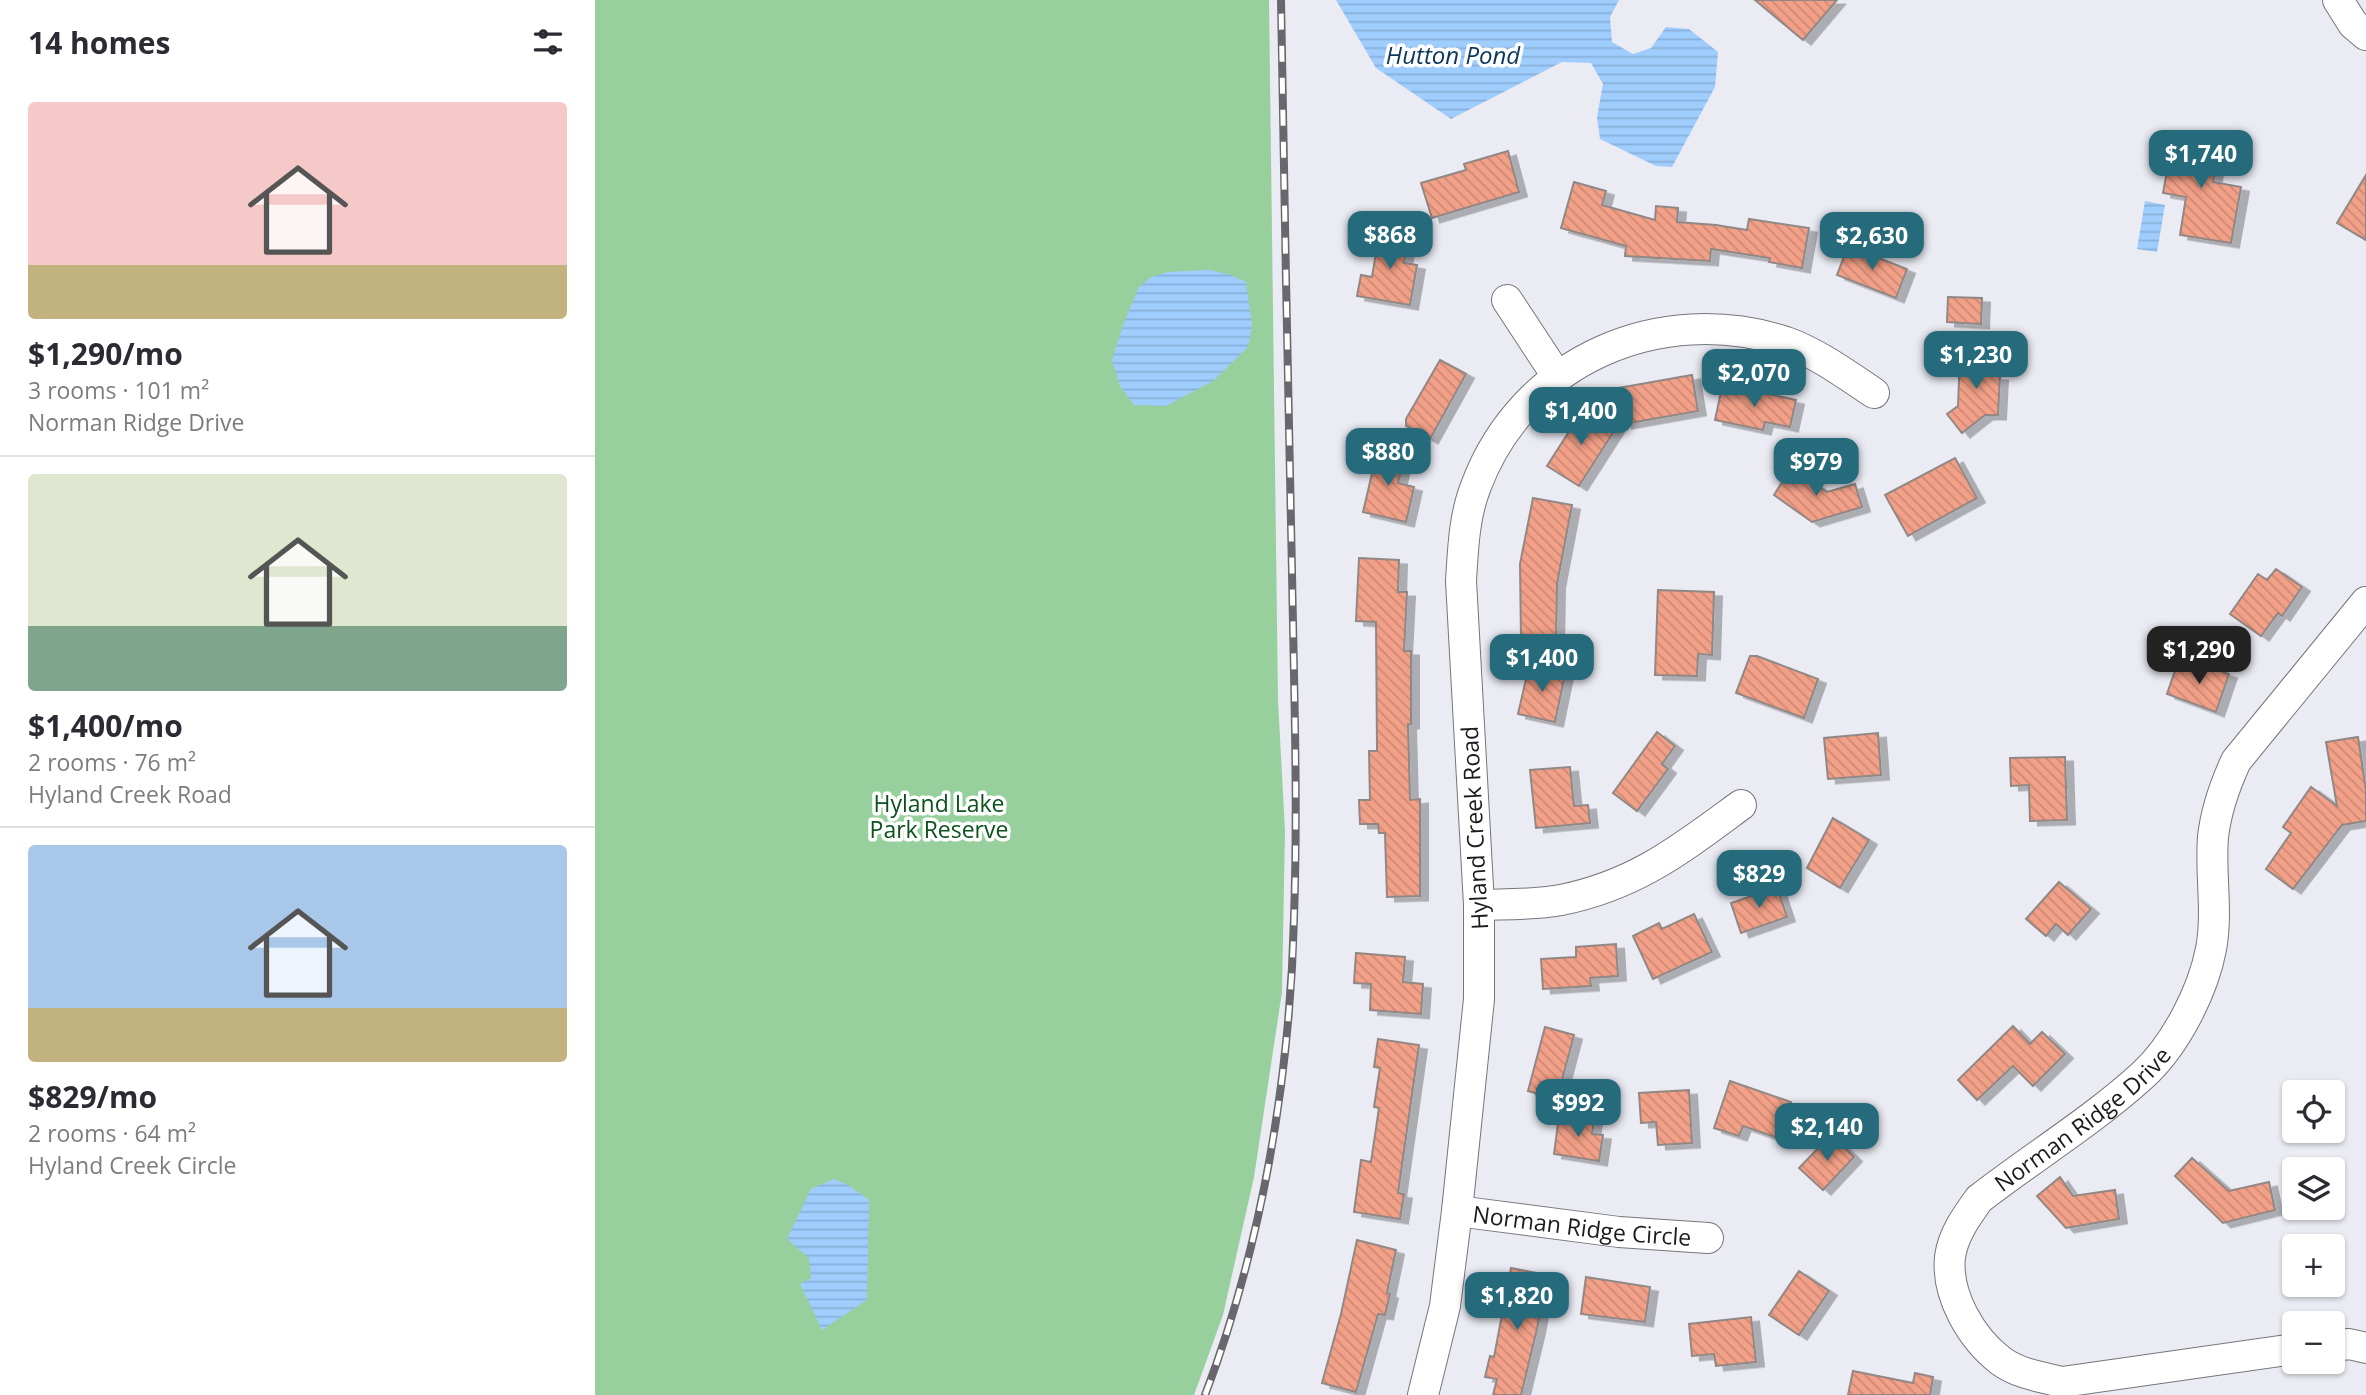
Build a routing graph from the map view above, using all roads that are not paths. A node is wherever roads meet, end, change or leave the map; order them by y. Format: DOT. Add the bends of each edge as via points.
graph roads {
  1 [pos="2338,0"];
  2 [pos="2366,35"];
  3 [pos="1507,300"];
  4 [pos="1557,376"];
  5 [pos="1874,393"];
  6 [pos="2366,602"];
  7 [pos="1741,804"];
  8 [pos="1479,905"];
  9 [pos="1457,1211"];
  10 [pos="1708,1238"];
  11 [pos="2345,1344"];
  12 [pos="2366,1348"];
  13 [pos="2282,1351"];
  14 [pos="1423,1395"];
  1 -- 2 [label="street"];
  3 -- 4 [label="street"];
  4 -- 5 [label="street, Hyland Creek Road" via="1601,350 1647,335 1695,328 1741,331 1788,343"];
  4 -- 8 [label="street, Hyland Creek Road" via="1524,406 1495,444 1475,488 1464,534 1461,581"];
  6 -- 13 [label="street, Norman Ridge Drive" via="2237,761 2223,790 2213,836 2211,948 2198,993 2175,1035 2146,1072 1979,1199 1960,1225 1950,1256 1952,1284 1961,1311 1979,1339 2002,1362 2030,1375 2062,1382"];
  7 -- 8 [label="street" via="1657,865 1610,887 1559,901"];
  8 -- 9 [label="street, Hyland Creek Road" via="1479,999"];
  9 -- 10 [label="street, Norman Ridge Circle" via="1619,1232"];
  9 -- 14 [label="street, Hyland Creek Road" via="1445,1306"];
  11 -- 12 [label="street"];
}
